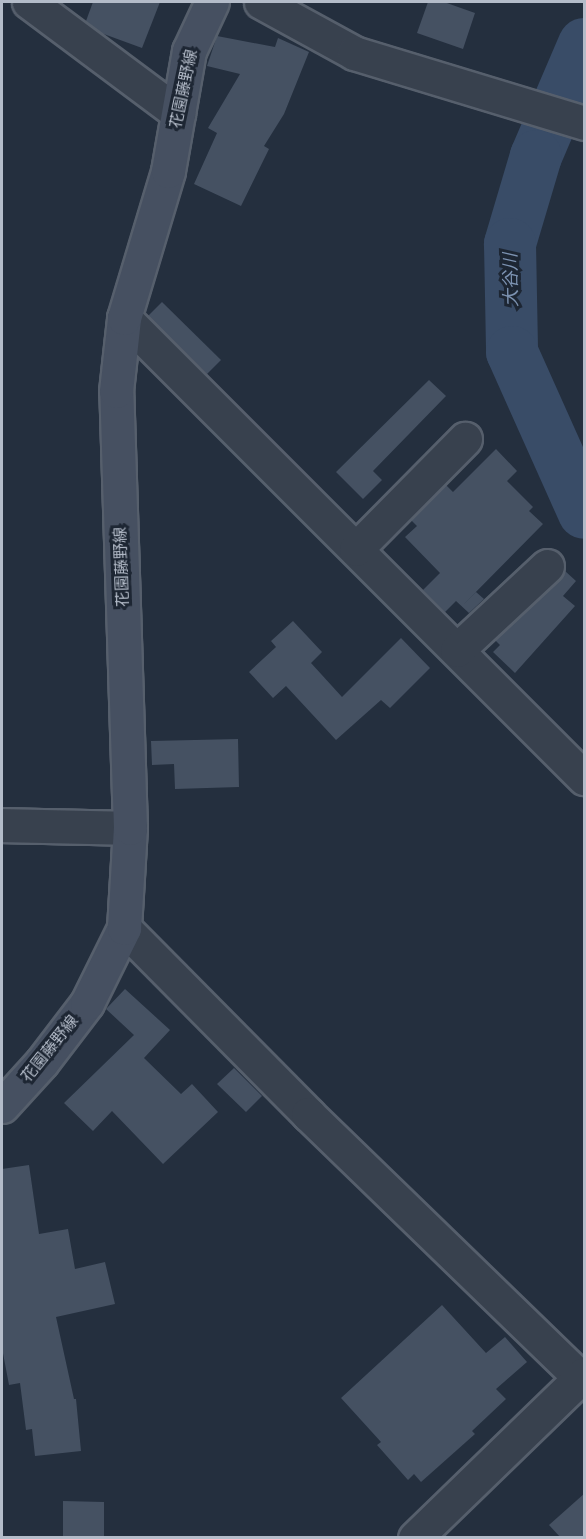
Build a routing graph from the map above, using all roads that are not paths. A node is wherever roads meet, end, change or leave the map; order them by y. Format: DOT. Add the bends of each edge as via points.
graph roads {
  1 [pos="29,2"];
  2 [pos="212,2"];
  3 [pos="261,2"];
  4 [pos="178,113"];
  5 [pos="562,117"];
  6 [pos="124,318"];
  7 [pos="465,440"];
  8 [pos="356,549"];
  9 [pos="547,566"];
  10 [pos="457,650"];
  11 [pos="585,778"];
  12 [pos="2,825"];
  13 [pos="130,828"];
  14 [pos="124,928"];
  15 [pos="2,1106"];
  16 [pos="583,1378"];
  17 [pos="415,1538"];
  1 -- 4 [label="street"];
  2 -- 4 [label="main road, 花園藤野線" via="189,51"];
  3 -- 5 [label="street" via="354,53"];
  4 -- 6 [label="main road, 花園藤野線" via="168,171"];
  6 -- 8 [label="street"];
  6 -- 13 [label="main road, 花園藤野線" via="116,391"];
  7 -- 8 [label="street"];
  8 -- 10 [label="street"];
  9 -- 10 [label="street"];
  10 -- 11 [label="street"];
  12 -- 13 [label="street"];
  13 -- 14 [label="main road, 花園藤野線"];
  14 -- 15 [label="main road, 花園藤野線" via="87,1003"];
  14 -- 16 [label="street" via="308,1114"];
  16 -- 17 [label="street"];
}
